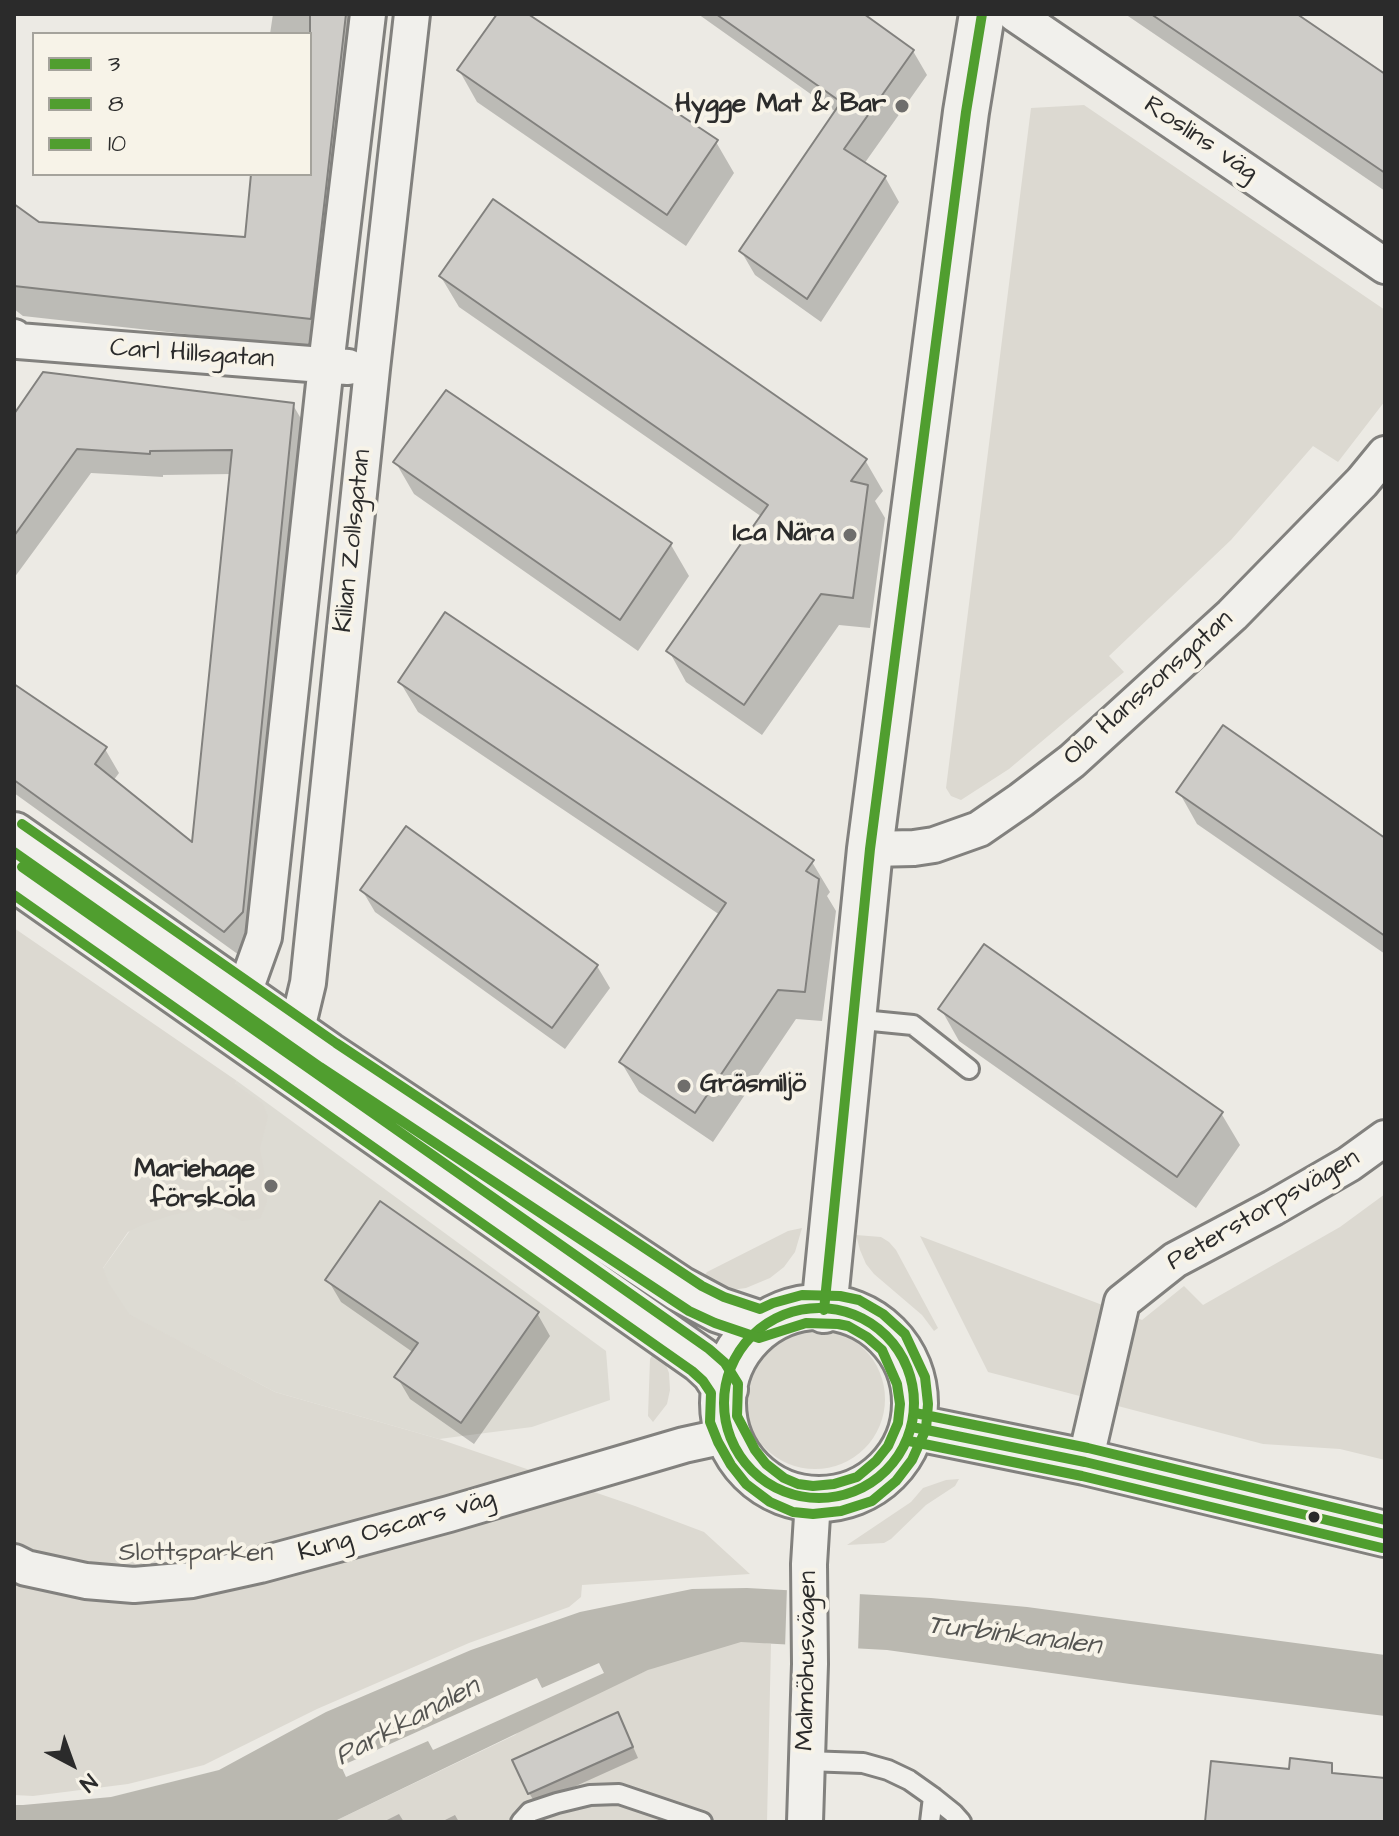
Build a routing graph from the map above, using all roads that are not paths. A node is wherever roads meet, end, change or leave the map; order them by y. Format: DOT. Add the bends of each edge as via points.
graph roads {
  1 [pos="368,14"];
  2 [pos="412,14"];
  3 [pos="982,14"];
  4 [pos="1015,14"];
  5 [pos="1385,266"];
  6 [pos="15,342"];
  7 [pos="326,365"];
  8 [pos="372,369"];
  9 [pos="1385,454"];
  10 [pos="14,835"];
  11 [pos="870,849"];
  12 [pos="14,878"];
  13 [pos="237,1012"];
  14 [pos="852,1019"];
  15 [pos="286,1047"];
  16 [pos="969,1069"];
  17 [pos="1385,1138"];
  18 [pos="824,1310"];
  19 [pos="761,1324"];
  20 [pos="725,1389"];
  21 [pos="912,1427"];
  22 [pos="730,1435"];
  23 [pos="1085,1462"];
  24 [pos="813,1500"];
  25 [pos="1385,1534"];
  26 [pos="14,1562"];
  27 [pos="806,1761"];
  28 [pos="933,1797"];
  29 [pos="521,1822"];
  30 [pos="702,1822"];
  31 [pos="805,1822"];
  32 [pos="930,1822"];
  33 [pos="961,1822"];
  1 -- 7 [label="street, Kilian Zollsgatan"];
  2 -- 8 [label="street, Kilian Zollsgatan"];
  3 -- 11 [label="main road"];
  4 -- 5 [label="street, Roslins väg"];
  6 -- 7 [label="street, Carl Hillsgatan"];
  7 -- 8 [label="street, Carl Hillsgatan"];
  7 -- 13 [label="street, Kilian Zollsgatan" via="264,937"];
  8 -- 15 [label="street, Kilian Zollsgatan" via="308,983"];
  9 -- 11 [label="street, Ola Hanssonsgatan" via="1232,615 1072,761 979,829 934,845"];
  10 -- 13 [label="main road"];
  11 -- 14 [label="main road"];
  12 -- 13 [label="main road"];
  13 -- 15 [label="main road"];
  14 -- 16 [label="lane" via="913,1025"];
  14 -- 18 [label="main road"];
  15 -- 19 [label="main road" via="680,1289"];
  15 -- 20 [label="main road" via="701,1360"];
  17 -- 23 [label="street, Peterstorpsvägen" via="1175,1260 1122,1302"];
  18 -- 19 [label="main road" via="804,1309"];
  18 -- 21 [label="main road" via="853,1313 894,1342 911,1380"];
  19 -- 20 [label="main road" via="742,1343"];
  20 -- 22 [label="main road" via="723,1418"];
  21 -- 23 [label="main road"];
  21 -- 24 [label="main road" via="900,1453 864,1489"];
  22 -- 24 [label="main road" via="756,1474 794,1498"];
  22 -- 26 [label="street, Kung Oscars väg" via="192,1580 134,1585 86,1581"];
  23 -- 25 [label="main road"];
  24 -- 27 [label="street, Malmöhusvägen"];
  27 -- 28 [label="lane" via="863,1763 888,1770"];
  27 -- 31 [label="street, Malmöhusvägen"];
  28 -- 32 [label="lane"];
  28 -- 33 [label="lane"];
  29 -- 30 [label="lane" via="530,1812 557,1803 619,1794"];
}
